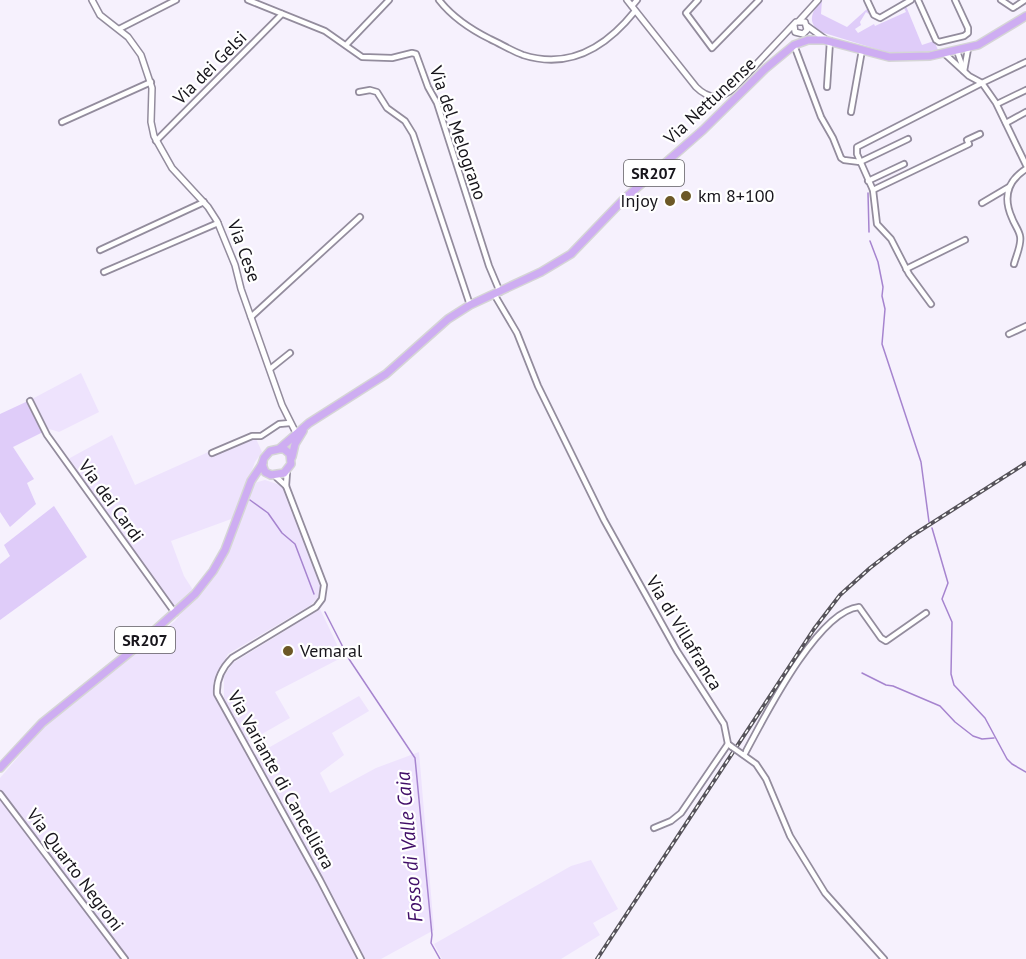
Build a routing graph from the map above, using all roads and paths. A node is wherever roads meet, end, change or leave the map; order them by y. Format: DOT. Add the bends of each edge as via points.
graph roads {
  1 [pos="92,0"];
  2 [pos="176,0"];
  3 [pos="248,0"];
  4 [pos="389,0"];
  5 [pos="439,0"];
  6 [pos="627,0"];
  7 [pos="637,0"];
  8 [pos="698,0"];
  9 [pos="759,0"];
  10 [pos="867,0"];
  11 [pos="911,0"];
  12 [pos="918,0"];
  13 [pos="955,0"];
  14 [pos="1001,0"];
  15 [pos="1025,0"];
  16 [pos="816,2"];
  17 [pos="634,9"];
  18 [pos="282,14"];
  19 [pos="1026,16"];
  20 [pos="796,23"];
  21 [pos="808,27"];
  22 [pos="119,29"];
  23 [pos="787,34"];
  24 [pos="801,37"];
  25 [pos="830,41"];
  26 [pos="346,45"];
  27 [pos="794,45"];
  28 [pos="862,50"];
  29 [pos="962,50"];
  30 [pos="945,54"];
  31 [pos="1026,62"];
  32 [pos="964,71"];
  33 [pos="973,78"];
  34 [pos="151,82"];
  35 [pos="982,83"];
  36 [pos="827,87"];
  37 [pos="1026,90"];
  38 [pos="968,91"];
  39 [pos="358,92"];
  40 [pos="997,105"];
  41 [pos="851,112"];
  42 [pos="1026,112"];
  43 [pos="62,122"];
  44 [pos="1006,123"];
  45 [pos="980,134"];
  46 [pos="908,139"];
  47 [pos="156,141"];
  48 [pos="860,162"];
  49 [pos="903,164"];
  50 [pos="1026,167"];
  51 [pos="868,181"];
  52 [pos="1009,187"];
  53 [pos="873,190"];
  54 [pos="204,202"];
  55 [pos="982,203"];
  56 [pos="360,217"];
  57 [pos="218,223"];
  58 [pos="965,240"];
  59 [pos="100,250"];
  60 [pos="1014,264"];
  61 [pos="906,269"];
  62 [pos="104,272"];
  63 [pos="497,293"];
  64 [pos="931,304"];
  65 [pos="470,305"];
  66 [pos="251,317"];
  67 [pos="1026,326"];
  68 [pos="1009,334"];
  69 [pos="290,353"];
  70 [pos="270,369"];
  71 [pos="30,401"];
  72 [pos="290,423"];
  73 [pos="306,426"];
  74 [pos="296,434"];
  75 [pos="279,448"];
  76 [pos="212,453"];
  77 [pos="292,457"];
  78 [pos="262,463"];
  79 [pos="287,470"];
  80 [pos="273,476"];
  81 [pos="250,481"];
  82 [pos="286,486"];
  83 [pos="176,613"];
  84 [pos="926,613"];
  85 [pos="730,746"];
  86 [pos="743,754"];
  87 [pos="0,768"];
  88 [pos="1,796"];
  89 [pos="654,828"];
  90 [pos="125,959"];
  91 [pos="361,959"];
  92 [pos="884,959"];
  1 -- 22 [label="street, Via Cese" via="100,15"];
  2 -- 22 [label="street"];
  3 -- 18 [label="street, Via del Melograno"];
  4 -- 26 [label="street"];
  5 -- 17 [label="street" via="456,18 479,33 519,53 548,59 596,48 616,32"];
  6 -- 17 [label="street"];
  7 -- 17 [label="street"];
  8 -- 9 [label="street" via="686,13 712,48"];
  10 -- 11 [label="street" via="874,16 880,18"];
  12 -- 13 [label="street" via="939,42 968,33"];
  14 -- 15 [label="street" via="1013,8"];
  16 -- 20 [label="street"];
  16 -- 21 [label="street"];
  17 -- 23 [label="street" via="696,87 712,97 731,90"];
  18 -- 26 [label="street, Via del Melograno" via="325,31"];
  18 -- 47 [label="street, Via dei Gelsi"];
  19 -- 29 [label="main road, Via Nettunense / SR207" via="988,40"];
  20 -- 21 [label="street" via="805,22"];
  20 -- 23 [label="street"];
  20 -- 24 [label="street"];
  21 -- 24 [label="street"];
  21 -- 25 [label="street"];
  22 -- 34 [label="street, Via Cese" via="137,48"];
  23 -- 24 [label="street"];
  24 -- 25 [label="main road, Via Nettunense / SR207"];
  24 -- 27 [label="main road, Via Nettunense / SR207"];
  25 -- 28 [label="main road, Via Nettunense / SR207"];
  25 -- 36 [label="street"];
  26 -- 63 [label="street, Via del Melograno" via="363,58 417,55 436,101"];
  27 -- 48 [label="street" via="841,158"];
  27 -- 63 [label="main road, Via Nettunense / SR207" via="624,199 571,254"];
  28 -- 30 [label="main road, Via Nettunense / SR207" via="901,58"];
  28 -- 41 [label="street"];
  29 -- 30 [label="main road, Via Nettunense / SR207"];
  29 -- 32 [label="street"];
  29 -- 32 [label="street"];
  30 -- 32 [label="street"];
  31 -- 35 [label="street"];
  32 -- 33 [label="street"];
  33 -- 35 [label="street"];
  33 -- 38 [label="street"];
  34 -- 43 [label="street"];
  34 -- 47 [label="street, Via Cese"];
  35 -- 38 [label="street"];
  35 -- 40 [label="street"];
  37 -- 40 [label="street"];
  38 -- 48 [label="street" via="861,144 856,152"];
  39 -- 65 [label="street" via="377,92 413,134"];
  40 -- 44 [label="street"];
  42 -- 44 [label="street"];
  44 -- 50 [label="street"];
  45 -- 53 [label="street" via="967,140 969,144"];
  46 -- 48 [label="street"];
  47 -- 54 [label="street, Via Cese" via="174,170"];
  48 -- 51 [label="street"];
  49 -- 51 [label="street"];
  50 -- 52 [label="street"];
  51 -- 53 [label="street"];
  52 -- 55 [label="street"];
  52 -- 60 [label="street" via="1008,208 1020,238"];
  53 -- 61 [label="street" via="877,224 893,243"];
  54 -- 57 [label="street, Via Cese"];
  54 -- 59 [label="street"];
  56 -- 66 [label="street"];
  57 -- 62 [label="street"];
  57 -- 66 [label="street, Via Cese"];
  58 -- 61 [label="street"];
  61 -- 64 [label="street"];
  63 -- 65 [label="main road, Via Nettunense / SR207"];
  63 -- 85 [label="street, Via di Villafranca" via="604,520 677,651 724,724"];
  65 -- 73 [label="main road, Via Nettunense / SR207" via="444,322 386,374"];
  66 -- 70 [label="street, Via Cese"];
  67 -- 68 [label="street"];
  69 -- 70 [label="street"];
  70 -- 72 [label="street, Via Cese"];
  71 -- 83 [label="street, Via dei Cardi" via="47,435"];
  72 -- 74 [label="street, Via Cese"];
  72 -- 76 [label="street" via="279,424 261,436 252,435"];
  73 -- 74 [label="main road, Via Nettunense / SR207"];
  73 -- 77 [label="main road"];
  74 -- 75 [label="main road, Via Nettunense / SR207"];
  75 -- 77 [label="main road"];
  75 -- 78 [label="main road, Via Nettunense / SR207"];
  77 -- 79 [label="main road"];
  78 -- 80 [label="main road"];
  78 -- 81 [label="main road, Via Nettunense / SR207"];
  79 -- 80 [label="main road"];
  79 -- 82 [label="street, Via Variante di Cancelliera"];
  80 -- 81 [label="main road"];
  80 -- 82 [label="street, Via Variante di Cancelliera"];
  81 -- 83 [label="main road, Via Nettunense / SR207" via="218,562"];
  82 -- 91 [label="street, Via Variante di Cancelliera" via="322,578 322,599 316,607 232,658 219,677 217,691"];
  83 -- 87 [label="main road, Via Nettunense / SR207" via="42,723"];
  84 -- 86 [label="street" via="886,641 859,607 832,622 790,673"];
  85 -- 86 [label="street, bridge"];
  85 -- 89 [label="street" via="684,811"];
  86 -- 92 [label="street" via="766,778 790,836 827,896"];
  88 -- 90 [label="street, Via Quarto Negroni"];
}
